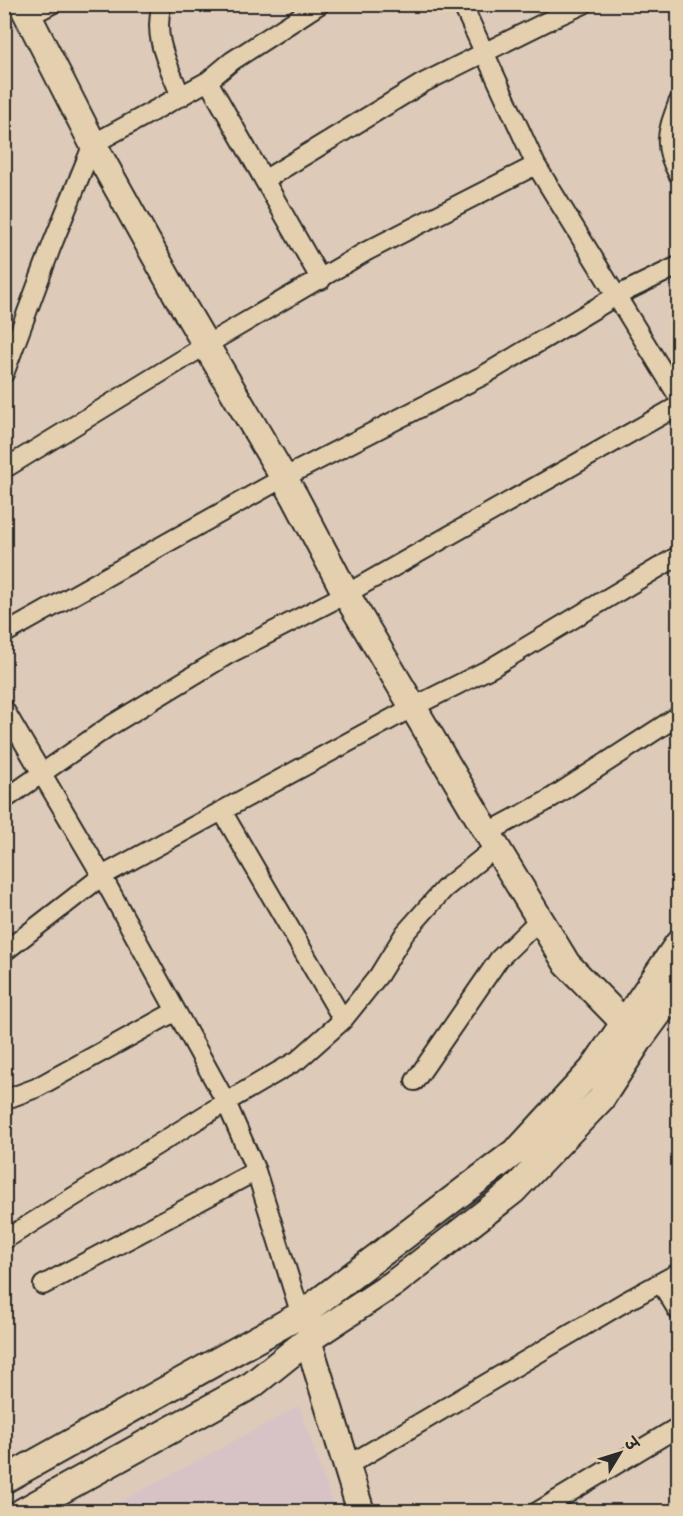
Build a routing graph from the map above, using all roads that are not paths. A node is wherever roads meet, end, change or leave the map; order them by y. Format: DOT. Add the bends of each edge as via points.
graph roads {
  1 [pos="52,4"];
  2 [pos="162,4"];
  3 [pos="320,4"];
  4 [pos="462,4"];
  5 [pos="584,4"];
  6 [pos="560,9"];
  7 [pos="26,10"];
  8 [pos="483,52"];
  9 [pos="208,81"];
  10 [pos="181,97"];
  11 [pos="678,103"];
  12 [pos="93,144"];
  13 [pos="536,165"];
  14 [pos="678,174"];
  15 [pos="264,180"];
  16 [pos="678,266"];
  17 [pos="321,280"];
  18 [pos="616,296"];
  19 [pos="206,345"];
  20 [pos="4,374"];
  21 [pos="678,396"];
  22 [pos="678,406"];
  23 [pos="4,469"];
  24 [pos="283,478"];
  25 [pos="678,556"];
  26 [pos="346,594"];
  27 [pos="4,634"];
  28 [pos="415,706"];
  29 [pos="4,709"];
  30 [pos="678,716"];
  31 [pos="42,773"];
  32 [pos="4,800"];
  33 [pos="222,811"];
  34 [pos="492,840"];
  35 [pos="102,876"];
  36 [pos="540,919"];
  37 [pos="678,944"];
  38 [pos="4,952"];
  39 [pos="678,987"];
  40 [pos="176,1011"];
  41 [pos="343,1020"];
  42 [pos="632,1030"];
  43 [pos="415,1081"];
  44 [pos="4,1100"];
  45 [pos="226,1102"];
  46 [pos="256,1171"];
  47 [pos="4,1240"];
  48 [pos="678,1273"];
  49 [pos="661,1283"];
  50 [pos="43,1286"];
  51 [pos="678,1311"];
  52 [pos="302,1314"];
  53 [pos="308,1340"];
  54 [pos="678,1427"];
  55 [pos="345,1467"];
  56 [pos="4,1480"];
  57 [pos="22,1512"];
  58 [pos="360,1512"];
  59 [pos="537,1512"];
  1 -- 7 [label="street"];
  2 -- 10 [label="street" via="157,22 159,40"];
  3 -- 9 [label="street"];
  4 -- 8 [label="street"];
  5 -- 6 [label="street"];
  6 -- 8 [label="street"];
  7 -- 12 [label="main road"];
  8 -- 13 [label="street"];
  8 -- 15 [label="street"];
  9 -- 10 [label="street"];
  9 -- 15 [label="street"];
  10 -- 12 [label="street"];
  11 -- 14 [label="street" via="666,137"];
  12 -- 19 [label="main road"];
  12 -- 20 [label="street"];
  13 -- 17 [label="street" via="367,251"];
  13 -- 18 [label="street"];
  15 -- 17 [label="street"];
  16 -- 18 [label="street"];
  17 -- 19 [label="street"];
  18 -- 21 [label="street"];
  18 -- 24 [label="street" via="484,375"];
  19 -- 23 [label="street"];
  19 -- 24 [label="main road"];
  22 -- 26 [label="street"];
  24 -- 26 [label="main road"];
  24 -- 27 [label="street"];
  25 -- 28 [label="street" via="490,668"];
  26 -- 28 [label="main road"];
  26 -- 31 [label="street" via="227,655 108,727"];
  28 -- 33 [label="street"];
  28 -- 34 [label="main road"];
  29 -- 31 [label="street"];
  30 -- 34 [label="street"];
  31 -- 32 [label="street"];
  31 -- 35 [label="street"];
  33 -- 35 [label="street"];
  33 -- 41 [label="street"];
  34 -- 36 [label="main road"];
  34 -- 41 [label="street" via="405,933 379,975"];
  35 -- 38 [label="street"];
  35 -- 40 [label="street"];
  36 -- 42 [label="main road" via="567,964"];
  36 -- 43 [label="street" via="499,959"];
  37 -- 42 [label="main road"];
  39 -- 42 [label="main road"];
  40 -- 44 [label="street" via="36,1088"];
  40 -- 45 [label="street"];
  41 -- 45 [label="street" via="298,1060"];
  42 -- 52 [label="main road" via="520,1148"];
  42 -- 53 [label="main road" via="601,1100 513,1191 393,1284"];
  45 -- 46 [label="street"];
  45 -- 47 [label="street"];
  46 -- 50 [label="street"];
  46 -- 52 [label="street"];
  48 -- 49 [label="street"];
  49 -- 51 [label="street"];
  49 -- 55 [label="street"];
  52 -- 53 [label="street"];
  52 -- 56 [label="main road"];
  53 -- 55 [label="main road"];
  53 -- 57 [label="main road" via="243,1390"];
  54 -- 59 [label="street"];
  55 -- 58 [label="main road"];
}
